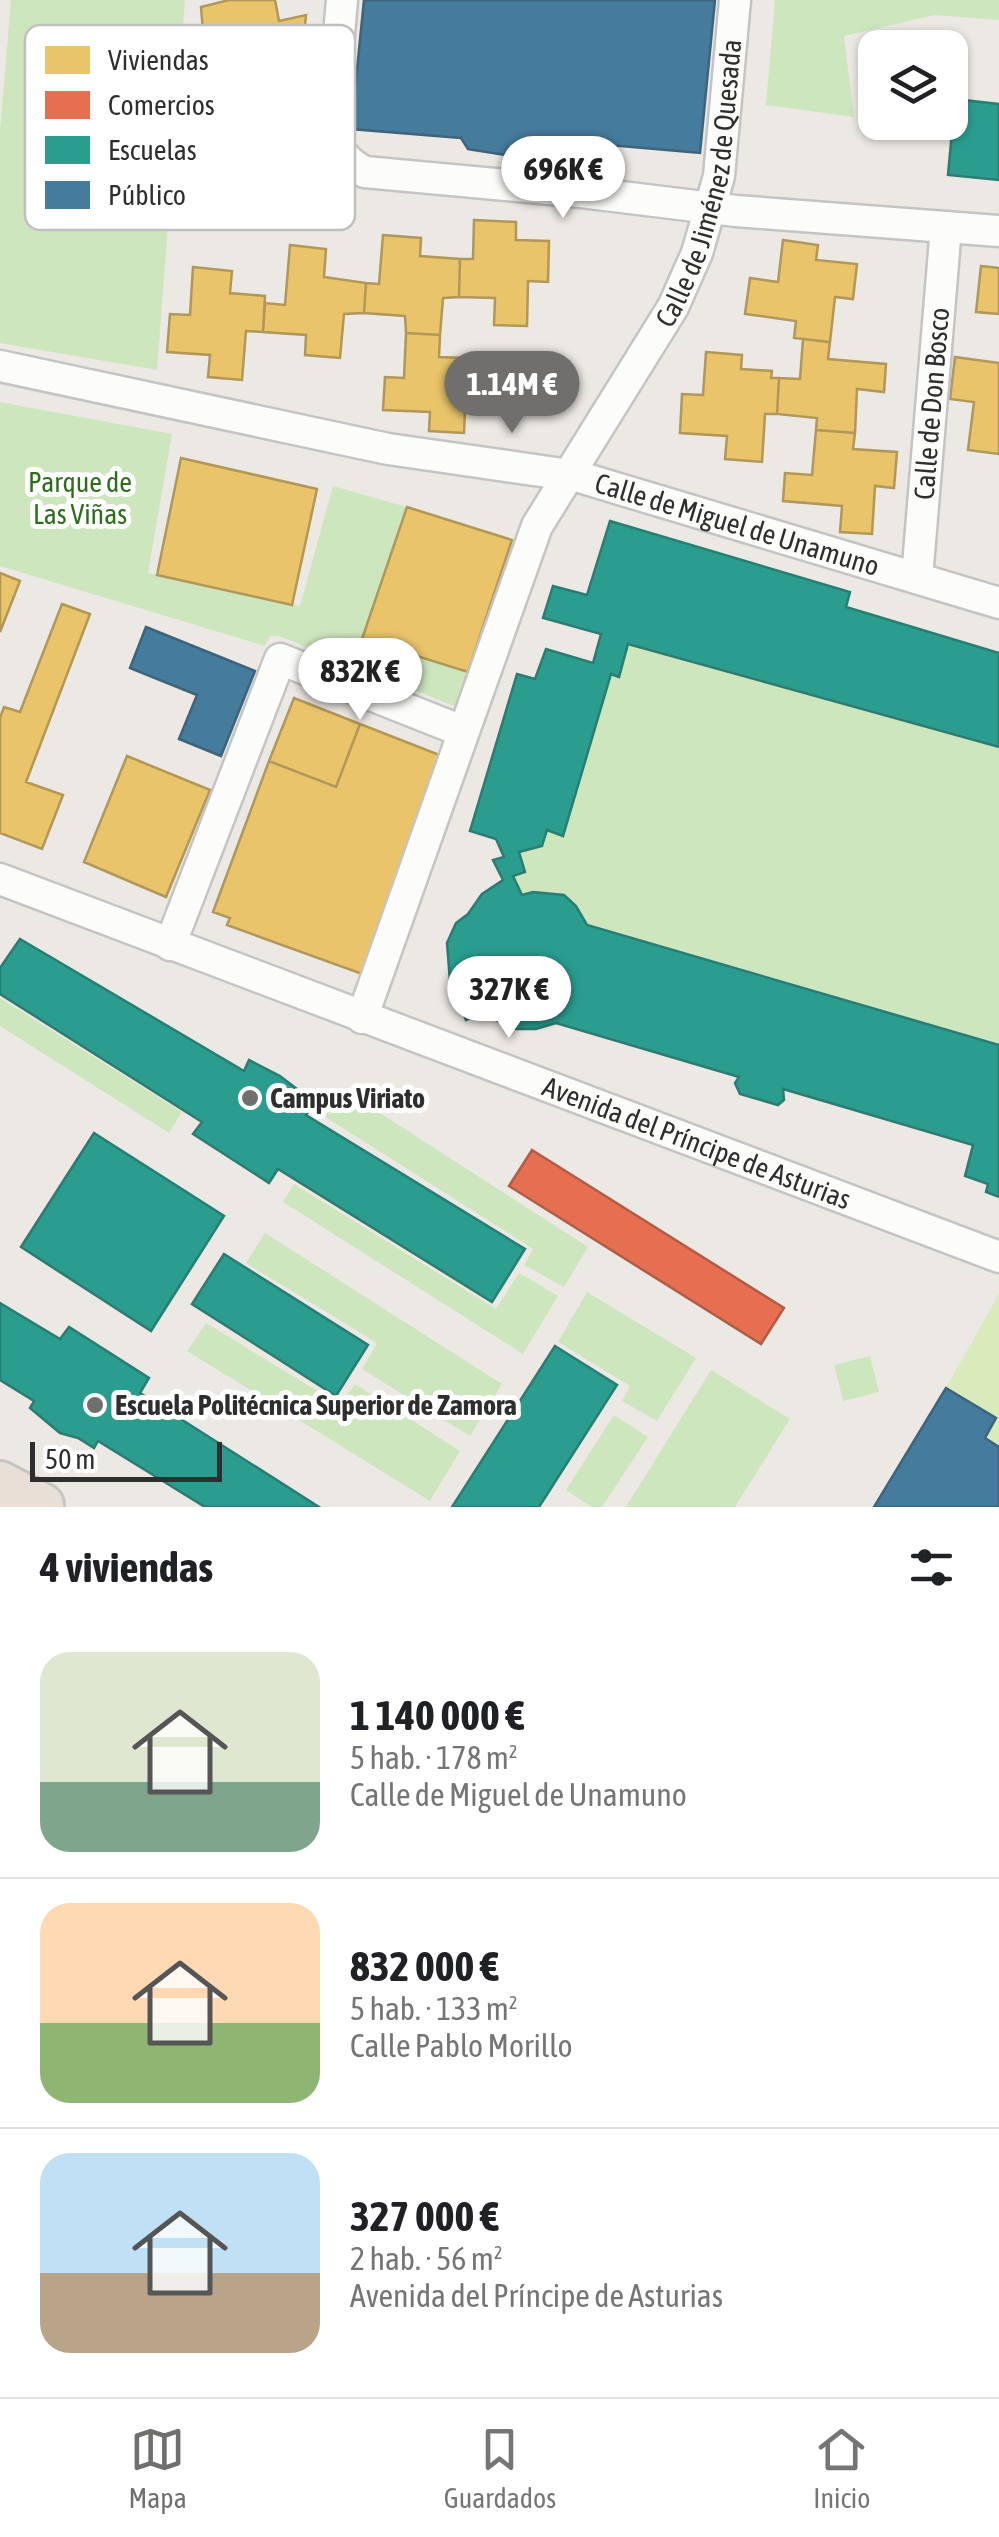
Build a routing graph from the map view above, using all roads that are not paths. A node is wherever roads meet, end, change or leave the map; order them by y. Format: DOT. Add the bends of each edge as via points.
graph roads {
  1 [pos="342,0"];
  2 [pos="735,0"];
  3 [pos="340,25"];
  4 [pos="355,167"];
  5 [pos="712,208"];
  6 [pos="946,227"];
  7 [pos="999,231"];
  8 [pos="0,366"];
  9 [pos="568,475"];
  10 [pos="917,578"];
  11 [pos="999,603"];
  12 [pos="462,731"];
  13 [pos="0,879"];
  14 [pos="170,945"];
  15 [pos="362,1018"];
  16 [pos="999,1257"];
  1 -- 3 [label="street"];
  2 -- 5 [label="street, Calle de Jiménez de Quesada"];
  4 -- 5 [label="street" via="384,176"];
  5 -- 6 [label="street"];
  5 -- 9 [label="street, Calle de Jiménez de Quesada" via="681,292"];
  6 -- 7 [label="street"];
  6 -- 10 [label="street, Calle de Don Bosco"];
  8 -- 9 [label="street, Calle de Miguel de Unamuno" via="388,449"];
  9 -- 10 [label="street, Calle de Miguel de Unamuno"];
  9 -- 12 [label="street, Calle de Jiménez de Quesada" via="533,536"];
  10 -- 11 [label="street, Calle de Miguel de Unamuno"];
  12 -- 14 [label="street" via="280,659"];
  12 -- 15 [label="street, Calle de Jiménez de Quesada"];
  13 -- 14 [label="street, Avenida del Príncipe de Asturias"];
  14 -- 15 [label="street, Avenida del Príncipe de Asturias"];
  15 -- 16 [label="street, Avenida del Príncipe de Asturias"];
}
